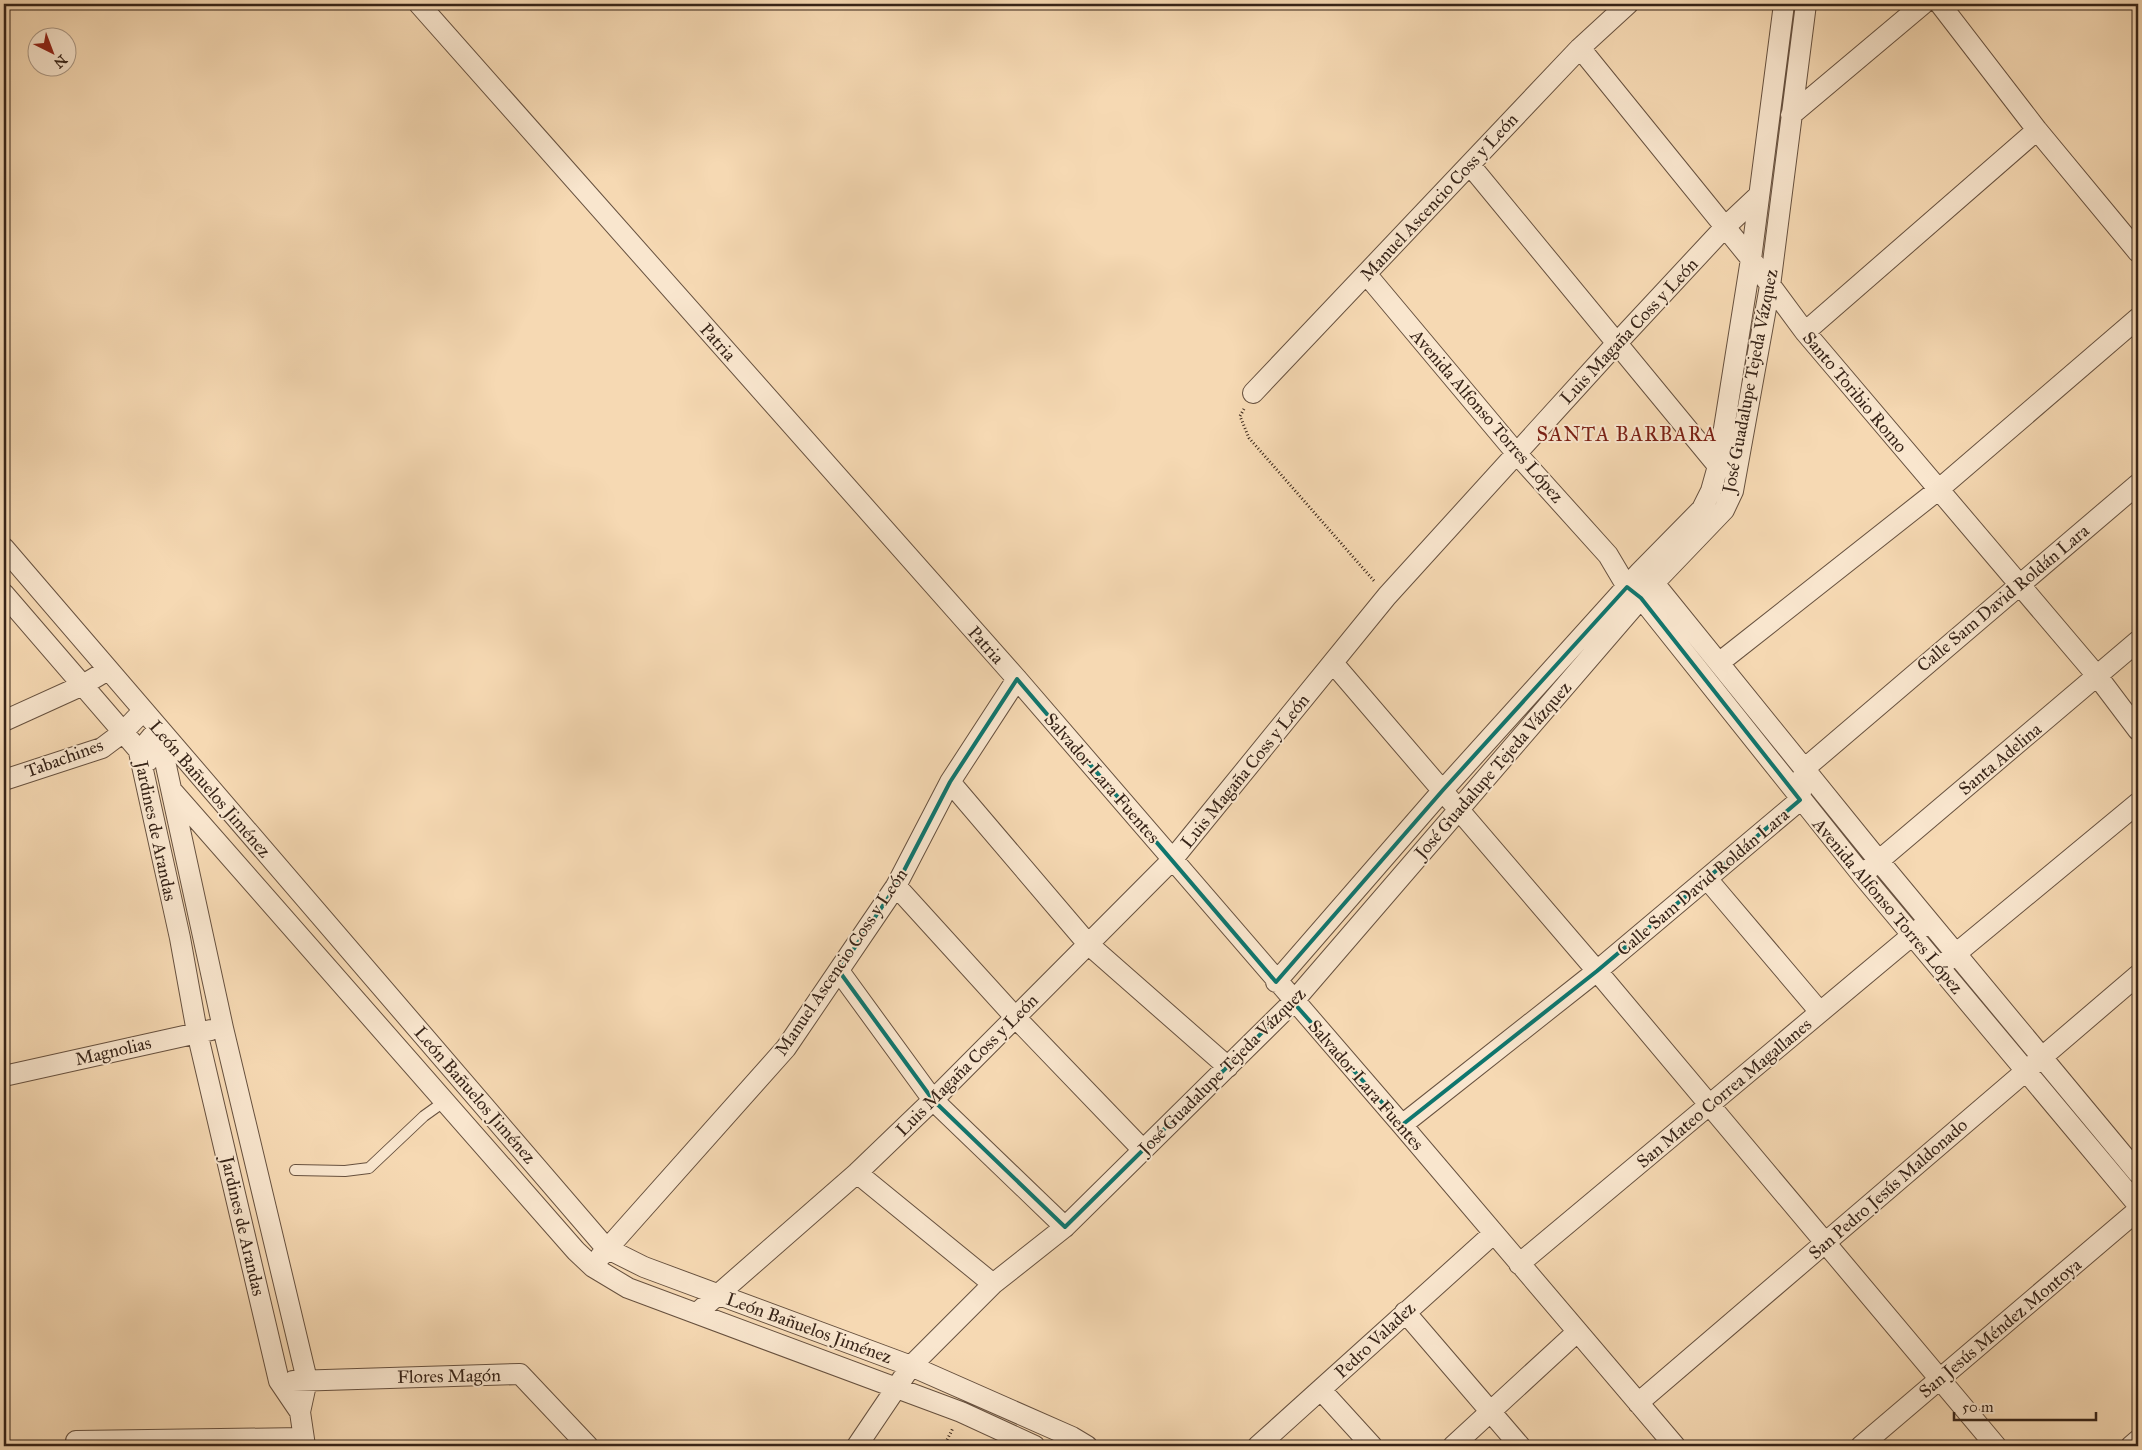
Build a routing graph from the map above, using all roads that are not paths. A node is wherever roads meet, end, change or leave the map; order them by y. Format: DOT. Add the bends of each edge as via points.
graph roads {
  1 [pos="418,4"];
  2 [pos="1628,4"];
  3 [pos="1784,4"];
  4 [pos="1806,4"];
  5 [pos="1923,4"];
  6 [pos="1940,4"];
  7 [pos="1580,48"];
  8 [pos="1791,115"];
  9 [pos="2036,130"];
  10 [pos="1470,165"];
  11 [pos="1758,196"];
  12 [pos="1724,228"];
  13 [pos="2138,252"];
  14 [pos="1751,260"];
  15 [pos="1367,275"];
  16 [pos="1770,286"];
  17 [pos="2138,318"];
  18 [pos="1805,332"];
  19 [pos="1616,344"];
  20 [pos="1253,393"];
  21 [pos="1517,454"];
  22 [pos="1718,466"];
  23 [pos="2138,484"];
  24 [pos="1938,490"];
  25 [pos="4,548"];
  26 [pos="1608,555"];
  27 [pos="1647,577"];
  28 [pos="2019,584"];
  29 [pos="1634,593"];
  30 [pos="4,594"];
  31 [pos="2138,642"];
  32 [pos="1720,662"];
  33 [pos="1333,663"];
  34 [pos="108,670"];
  35 [pos="2098,677"];
  36 [pos="1017,679"];
  37 [pos="81,686"];
  38 [pos="143,711"];
  39 [pos="4,721"];
  40 [pos="158,729"];
  41 [pos="2138,730"];
  42 [pos="122,733"];
  43 [pos="139,752"];
  44 [pos="1804,769"];
  45 [pos="4,780"];
  46 [pos="950,782"];
  47 [pos="1442,790"];
  48 [pos="173,792"];
  49 [pos="1800,800"];
  50 [pos="2138,803"];
  51 [pos="1459,809"];
  52 [pos="1172,860"];
  53 [pos="1879,861"];
  54 [pos="1862,875"];
  55 [pos="1708,880"];
  56 [pos="896,886"];
  57 [pos="1929,922"];
  58 [pos="203,934"];
  59 [pos="1913,935"];
  60 [pos="180,938"];
  61 [pos="1088,944"];
  62 [pos="1956,954"];
  63 [pos="1940,967"];
  64 [pos="838,971"];
  65 [pos="1597,971"];
  66 [pos="2138,976"];
  67 [pos="1276,982"];
  68 [pos="1293,1002"];
  69 [pos="1820,1012"];
  70 [pos="1016,1018"];
  71 [pos="223,1028"];
  72 [pos="197,1032"];
  73 [pos="2042,1057"];
  74 [pos="1228,1067"];
  75 [pos="2026,1071"];
  76 [pos="4,1076"];
  77 [pos="934,1100"];
  78 [pos="445,1101"];
  79 [pos="1708,1106"];
  80 [pos="1402,1125"];
  81 [pos="1143,1150"];
  82 [pos="295,1170"];
  83 [pos="857,1173"];
  84 [pos="2138,1173"];
  85 [pos="2138,1206"];
  86 [pos="2138,1210"];
  87 [pos="1065,1228"];
  88 [pos="1493,1234"];
  89 [pos="1825,1243"];
  90 [pos="606,1248"];
  91 [pos="1519,1264"];
  92 [pos="593,1267"];
  93 [pos="992,1284"];
  94 [pos="717,1294"];
  95 [pos="1405,1312"];
  96 [pos="697,1313"];
  97 [pos="1577,1332"];
  98 [pos="911,1366"];
  99 [pos="307,1380"];
  100 [pos="1940,1380"];
  101 [pos="279,1381"];
  102 [pos="895,1388"];
  103 [pos="1321,1390"];
  104 [pos="1638,1403"];
  105 [pos="1490,1411"];
  106 [pos="300,1412"];
  107 [pos="2138,1440"];
  108 [pos="76,1441"];
  109 [pos="304,1442"];
  110 [pos="123,1444"];
  111 [pos="588,1446"];
  112 [pos="857,1446"];
  113 [pos="1035,1446"];
  114 [pos="1087,1446"];
  115 [pos="1258,1446"];
  116 [pos="1372,1446"];
  117 [pos="1453,1446"];
  118 [pos="1520,1446"];
  119 [pos="1675,1446"];
  120 [pos="1861,1446"];
  121 [pos="1996,1446"];
  122 [pos="2131,1446"];
  1 -- 36 [label="street, Patria"];
  2 -- 7 [label="street, Manuel Ascencio Coss y León"];
  3 -- 11 [label="street, José Guadalupe Tejeda Vázquez"];
  4 -- 8 [label="street, José Guadalupe Tejeda Vázquez"];
  5 -- 8 [label="street"];
  6 -- 9 [label="street"];
  7 -- 10 [label="street, Manuel Ascencio Coss y León"];
  7 -- 12 [label="street, Santo Toribio Romo"];
  8 -- 16 [label="street, José Guadalupe Tejeda Vázquez"];
  9 -- 13 [label="street"];
  9 -- 18 [label="street"];
  10 -- 15 [label="street, Manuel Ascencio Coss y León"];
  10 -- 19 [label="street"];
  11 -- 12 [label="street, Luis Magaña Coss y León"];
  11 -- 14 [label="street, José Guadalupe Tejeda Vázquez"];
  12 -- 14 [label="street, Santo Toribio Romo"];
  12 -- 19 [label="street, Luis Magaña Coss y León"];
  14 -- 16 [label="street, Santo Toribio Romo"];
  14 -- 22 [label="street, José Guadalupe Tejeda Vázquez"];
  15 -- 20 [label="street, Manuel Ascencio Coss y León"];
  15 -- 21 [label="street, Avenida Alfonso Torres López"];
  16 -- 18 [label="street, Santo Toribio Romo"];
  16 -- 27 [label="street, José Guadalupe Tejeda Vázquez" via="1733,491 1724,510"];
  17 -- 24 [label="street"];
  18 -- 24 [label="street, Santo Toribio Romo"];
  19 -- 21 [label="street, Luis Magaña Coss y León"];
  19 -- 22 [label="street"];
  21 -- 26 [label="street, Avenida Alfonso Torres López"];
  21 -- 33 [label="street, Luis Magaña Coss y León" via="1387,596"];
  22 -- 27 [label="street, José Guadalupe Tejeda Vázquez" via="1702,509"];
  23 -- 28 [label="street, Calle Sam David Roldán Lara"];
  24 -- 28 [label="street, Santo Toribio Romo"];
  24 -- 32 [label="street"];
  25 -- 34 [label="street, León Bañuelos Jiménez"];
  26 -- 27 [label="street, Avenida Alfonso Torres López"];
  26 -- 29 [label="street, Avenida Alfonso Torres López"];
  27 -- 29 [label="street, José Guadalupe Tejeda Vázquez"];
  27 -- 32 [label="street, Avenida Alfonso Torres López"];
  28 -- 35 [label="street, Santo Toribio Romo"];
  28 -- 44 [label="street, Calle Sam David Roldán Lara"];
  29 -- 47 [label="street, José Guadalupe Tejeda Vázquez"];
  29 -- 49 [label="street, Avenida Alfonso Torres López"];
  29 -- 51 [label="street, José Guadalupe Tejeda Vázquez"];
  30 -- 37 [label="street, León Bañuelos Jiménez"];
  31 -- 35 [label="street, Santa Adelina"];
  32 -- 44 [label="street, Avenida Alfonso Torres López"];
  33 -- 47 [label="street"];
  33 -- 52 [label="street, Luis Magaña Coss y León"];
  34 -- 37 [label="street"];
  34 -- 38 [label="street, León Bañuelos Jiménez"];
  35 -- 41 [label="street, Santo Toribio Romo"];
  35 -- 53 [label="street, Santa Adelina"];
  36 -- 46 [label="street, Manuel Ascencio Coss y León"];
  36 -- 52 [label="street, Salvador Lara Fuentes"];
  37 -- 39 [label="street"];
  37 -- 42 [label="street, León Bañuelos Jiménez"];
  38 -- 40 [label="street, León Bañuelos Jiménez"];
  38 -- 42 [label="street, Tabachines"];
  40 -- 43 [label="street, Jardines de Arandas"];
  40 -- 48 [label="street, Jardines de Arandas"];
  40 -- 90 [label="street, León Bañuelos Jiménez"];
  42 -- 43 [label="street, León Bañuelos Jiménez"];
  42 -- 45 [label="street, Tabachines" via="102,748"];
  43 -- 48 [label="street, León Bañuelos Jiménez"];
  43 -- 60 [label="street, Jardines de Arandas"];
  44 -- 49 [label="street, Calle Sam David Roldán Lara"];
  44 -- 53 [label="street, Avenida Alfonso Torres López"];
  46 -- 56 [label="street, Manuel Ascencio Coss y León"];
  46 -- 61 [label="street"];
  47 -- 51 [label="street"];
  47 -- 67 [label="street, José Guadalupe Tejeda Vázquez"];
  48 -- 58 [label="street, Jardines de Arandas"];
  48 -- 78 [label="street, León Bañuelos Jiménez"];
  49 -- 54 [label="street, Avenida Alfonso Torres López"];
  49 -- 55 [label="street, Calle Sam David Roldán Lara"];
  50 -- 62 [label="street"];
  51 -- 65 [label="street"];
  51 -- 68 [label="street, José Guadalupe Tejeda Vázquez"];
  52 -- 61 [label="street, Luis Magaña Coss y León"];
  52 -- 67 [label="street, Salvador Lara Fuentes"];
  53 -- 54 [label="street, Santa Adelina"];
  53 -- 57 [label="street, Avenida Alfonso Torres López"];
  54 -- 59 [label="street, Avenida Alfonso Torres López"];
  55 -- 65 [label="street, Calle Sam David Roldán Lara"];
  55 -- 69 [label="street"];
  56 -- 64 [label="street, Manuel Ascencio Coss y León"];
  56 -- 70 [label="street"];
  57 -- 59 [label="street, San Mateo Correa Magallanes"];
  57 -- 62 [label="street, Avenida Alfonso Torres López"];
  58 -- 60 [label="street"];
  58 -- 71 [label="street, Jardines de Arandas"];
  59 -- 63 [label="street, Avenida Alfonso Torres López"];
  59 -- 69 [label="street, San Mateo Correa Magallanes"];
  60 -- 72 [label="street, Jardines de Arandas"];
  61 -- 70 [label="street, Luis Magaña Coss y León"];
  61 -- 74 [label="street"];
  62 -- 63 [label="street"];
  62 -- 73 [label="street, Avenida Alfonso Torres López"];
  63 -- 75 [label="street, Avenida Alfonso Torres López"];
  64 -- 77 [label="street"];
  64 -- 90 [label="street, Manuel Ascencio Coss y León" via="786,1048"];
  65 -- 79 [label="street"];
  65 -- 80 [label="street, Calle Sam David Roldán Lara"];
  66 -- 73 [label="street, San Pedro Jesús Maldonado"];
  67 -- 68 [label="street, Salvador Lara Fuentes"];
  68 -- 74 [label="street, José Guadalupe Tejeda Vázquez"];
  68 -- 80 [label="street, Salvador Lara Fuentes"];
  69 -- 79 [label="street, San Mateo Correa Magallanes"];
  70 -- 77 [label="street, Luis Magaña Coss y León"];
  70 -- 81 [label="street"];
  71 -- 72 [label="street, Magnolias"];
  71 -- 99 [label="street, Jardines de Arandas"];
  72 -- 76 [label="street, Magnolias"];
  72 -- 101 [label="street, Jardines de Arandas"];
  73 -- 75 [label="street, San Pedro Jesús Maldonado"];
  73 -- 84 [label="street, Avenida Alfonso Torres López"];
  74 -- 81 [label="street, José Guadalupe Tejeda Vázquez"];
  75 -- 85 [label="street, Avenida Alfonso Torres López"];
  75 -- 89 [label="street, San Pedro Jesús Maldonado"];
  77 -- 83 [label="street, Luis Magaña Coss y León"];
  77 -- 87 [label="street"];
  78 -- 82 [label="lane" via="424,1116 370,1168"];
  78 -- 92 [label="street, León Bañuelos Jiménez"];
  79 -- 89 [label="street"];
  79 -- 91 [label="street, San Mateo Correa Magallanes"];
  80 -- 88 [label="street, Salvador Lara Fuentes"];
  81 -- 87 [label="street, José Guadalupe Tejeda Vázquez"];
  83 -- 93 [label="street"];
  83 -- 94 [label="street, Luis Magaña Coss y León"];
  86 -- 100 [label="street, San Jesús Méndez Montoya"];
  87 -- 93 [label="street, José Guadalupe Tejeda Vázquez"];
  88 -- 91 [label="street, Salvador Lara Fuentes"];
  88 -- 95 [label="street, Pedro Valadez"];
  89 -- 100 [label="street"];
  89 -- 104 [label="street, San Pedro Jesús Maldonado"];
  90 -- 92 [label="street, Manuel Ascencio Coss y León"];
  90 -- 94 [label="street, León Bañuelos Jiménez" via="644,1267"];
  91 -- 97 [label="street, Salvador Lara Fuentes"];
  92 -- 96 [label="street, León Bañuelos Jiménez" via="628,1288"];
  93 -- 98 [label="street, José Guadalupe Tejeda Vázquez"];
  94 -- 96 [label="street, Luis Magaña Coss y León"];
  94 -- 98 [label="street, León Bañuelos Jiménez"];
  95 -- 103 [label="street, Pedro Valadez"];
  95 -- 105 [label="street"];
  96 -- 102 [label="street, León Bañuelos Jiménez"];
  97 -- 104 [label="street, Salvador Lara Fuentes"];
  97 -- 105 [label="street"];
  98 -- 102 [label="street, José Guadalupe Tejeda Vázquez"];
  98 -- 114 [label="street, León Bañuelos Jiménez"];
  99 -- 101 [label="street, Flores Magón"];
  99 -- 106 [label="street, Jardines de Arandas"];
  99 -- 111 [label="street, Flores Magón" via="520,1374"];
  100 -- 120 [label="street, San Jesús Méndez Montoya"];
  100 -- 121 [label="street"];
  101 -- 106 [label="street, Jardines de Arandas"];
  102 -- 112 [label="street, José Guadalupe Tejeda Vázquez"];
  102 -- 113 [label="street, León Bañuelos Jiménez" via="961,1412"];
  103 -- 115 [label="street, Pedro Valadez"];
  103 -- 116 [label="street"];
  104 -- 119 [label="street, Salvador Lara Fuentes"];
  105 -- 117 [label="street"];
  105 -- 118 [label="street"];
  106 -- 109 [label="street, Jardines de Arandas"];
  107 -- 122 [label="street"];
  108 -- 110 [label="street"];
  109 -- 110 [label="street"];
}
